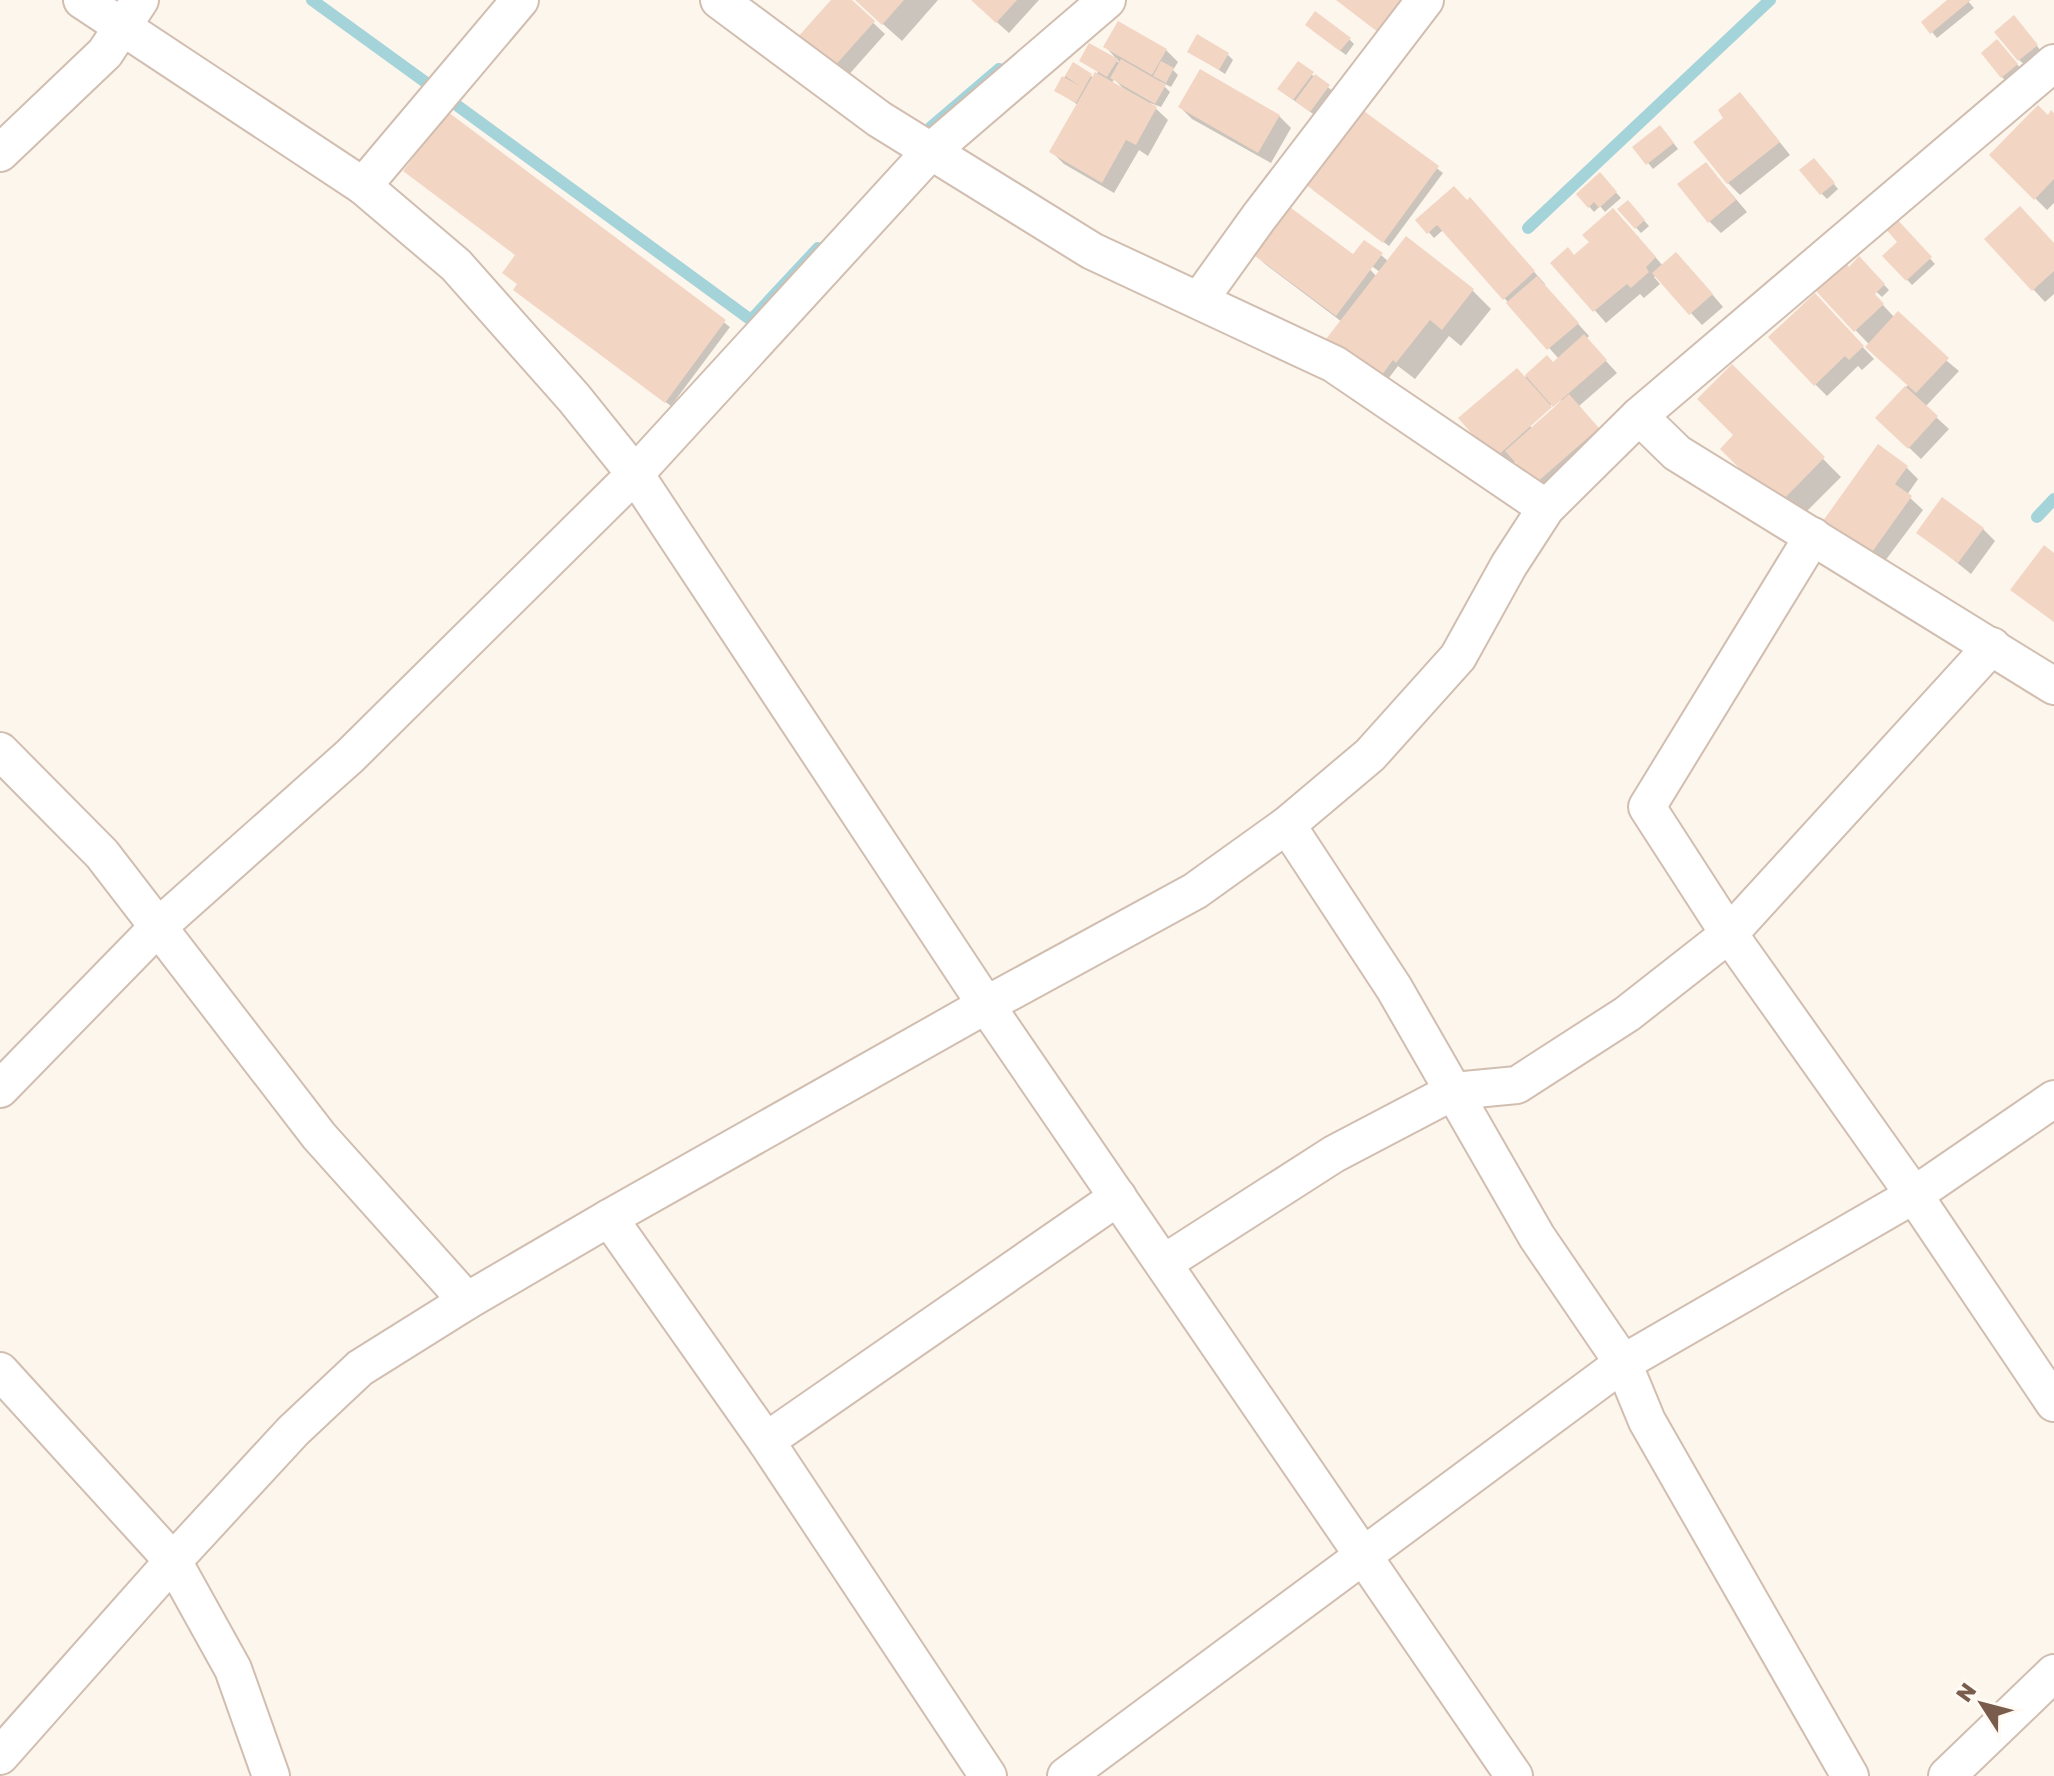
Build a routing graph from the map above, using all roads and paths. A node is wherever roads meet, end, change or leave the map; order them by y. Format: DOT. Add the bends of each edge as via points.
graph roads {
  1 [pos="82,0"];
  2 [pos="520,0"];
  3 [pos="719,0"];
  4 [pos="1107,0"];
  5 [pos="1425,0"];
  6 [pos="131,14"];
  7 [pos="2053,67"];
  8 [pos="931,151"];
  9 [pos="0,153"];
  10 [pos="363,186"];
  11 [pos="1200,299"];
  12 [pos="1639,416"];
  13 [pos="635,474"];
  14 [pos="1546,508"];
  15 [pos="1813,536"];
  16 [pos="1992,646"];
  17 [pos="2054,686"];
  18 [pos="0,751"];
  19 [pos="1287,825"];
  20 [pos="158,927"];
  21 [pos="1729,934"];
  22 [pos="986,1005"];
  23 [pos="0,1089"];
  24 [pos="1454,1091"];
  25 [pos="2054,1099"];
  26 [pos="1914,1195"];
  27 [pos="1118,1197"];
  28 [pos="609,1218"];
  29 [pos="1164,1263"];
  30 [pos="467,1301"];
  31 [pos="1623,1363"];
  32 [pos="0,1371"];
  33 [pos="2054,1403"];
  34 [pos="766,1441"];
  35 [pos="1363,1557"];
  36 [pos="173,1561"];
  37 [pos="2054,1673"];
  38 [pos="0,1756"];
  39 [pos="271,1776"];
  40 [pos="988,1776"];
  41 [pos="1066,1776"];
  42 [pos="1514,1776"];
  43 [pos="1850,1776"];
  44 [pos="1947,1776"];
  1 -- 6 [label="street"];
  2 -- 10 [label="street"];
  3 -- 8 [label="street" via="879,119"];
  4 -- 8 [label="street"];
  5 -- 11 [label="street"];
  6 -- 9 [label="street" via="105,53"];
  6 -- 10 [label="street"];
  7 -- 12 [label="street"];
  8 -- 11 [label="street" via="1092,251"];
  8 -- 13 [label="street"];
  10 -- 13 [label="street" via="456,265"];
  11 -- 14 [label="street" via="1334,364"];
  12 -- 14 [label="street"];
  12 -- 15 [label="street" via="1677,453"];
  13 -- 20 [label="street" via="350,756"];
  13 -- 22 [label="street"];
  14 -- 19 [label="street" via="1458,657 1370,755"];
  15 -- 16 [label="street"];
  15 -- 21 [label="street" via="1647,807"];
  16 -- 17 [label="street"];
  16 -- 21 [label="street"];
  18 -- 20 [label="street" via="102,854"];
  19 -- 22 [label="street" via="1195,891"];
  19 -- 24 [label="street"];
  20 -- 23 [label="street"];
  20 -- 30 [label="street" via="319,1136"];
  21 -- 24 [label="street" via="1627,1014 1517,1085"];
  21 -- 26 [label="street"];
  22 -- 27 [label="street"];
  22 -- 28 [label="street"];
  24 -- 29 [label="street" via="1334,1154"];
  24 -- 31 [label="street" via="1537,1237"];
  25 -- 26 [label="street"];
  26 -- 31 [label="street"];
  26 -- 33 [label="street"];
  27 -- 29 [label="street"];
  27 -- 34 [label="street"];
  28 -- 30 [label="street"];
  28 -- 34 [label="street"];
  29 -- 35 [label="street"];
  30 -- 36 [label="street" via="360,1368 293,1431"];
  31 -- 35 [label="street"];
  31 -- 43 [label="street" via="1647,1421"];
  32 -- 36 [label="street"];
  34 -- 40 [label="street"];
  35 -- 41 [label="street"];
  35 -- 42 [label="street"];
  36 -- 38 [label="street"];
  36 -- 39 [label="street" via="233,1669"];
  37 -- 44 [label="street"];
}
